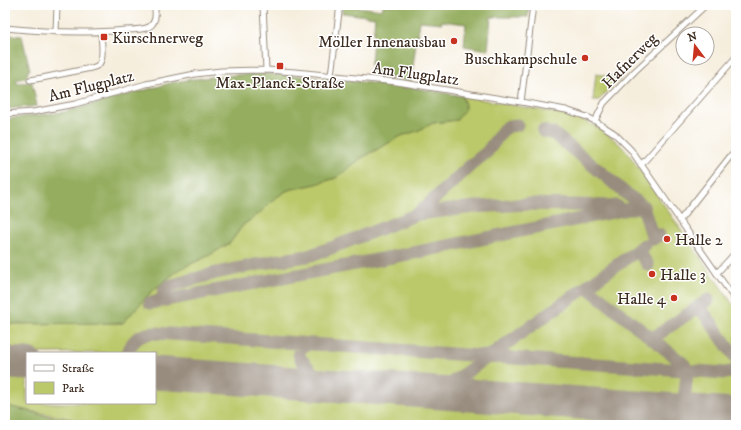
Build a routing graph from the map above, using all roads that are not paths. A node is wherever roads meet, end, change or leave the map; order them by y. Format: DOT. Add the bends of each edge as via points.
graph roads {
  1 [pos="57,5"];
  2 [pos="154,5"];
  3 [pos="263,5"];
  4 [pos="340,5"];
  5 [pos="533,5"];
  6 [pos="703,6"];
  7 [pos="5,28"];
  8 [pos="56,32"];
  9 [pos="101,32"];
  10 [pos="736,57"];
  11 [pos="266,70"];
  12 [pos="331,75"];
  13 [pos="30,80"];
  14 [pos="521,102"];
  15 [pos="5,114"];
  16 [pos="595,121"];
  17 [pos="736,149"];
  18 [pos="641,165"];
  19 [pos="680,220"];
  20 [pos="736,252"];
  21 [pos="717,273"];
  22 [pos="736,301"];
  1 -- 8 [label="street"];
  2 -- 9 [label="street" via="156,18 148,27"];
  3 -- 11 [label="street"];
  4 -- 12 [label="street"];
  5 -- 14 [label="street"];
  6 -- 16 [label="street, Hafnerweg" via="604,103"];
  7 -- 8 [label="street"];
  8 -- 9 [label="street"];
  9 -- 13 [label="street" via="102,56 98,65"];
  10 -- 18 [label="street"];
  11 -- 12 [label="street, Am Flugplatz"];
  11 -- 15 [label="street, Am Flugplatz" via="195,74 146,84 75,104"];
  12 -- 14 [label="street, Am Flugplatz" via="397,82"];
  14 -- 16 [label="street, Am Flugplatz" via="566,110"];
  16 -- 18 [label="street, Am Flugplatz" via="623,141"];
  17 -- 19 [label="street"];
  18 -- 19 [label="street, Am Flugplatz"];
  19 -- 21 [label="street, Am Flugplatz"];
  20 -- 21 [label="street"];
  21 -- 22 [label="street, Am Flugplatz"];
}
